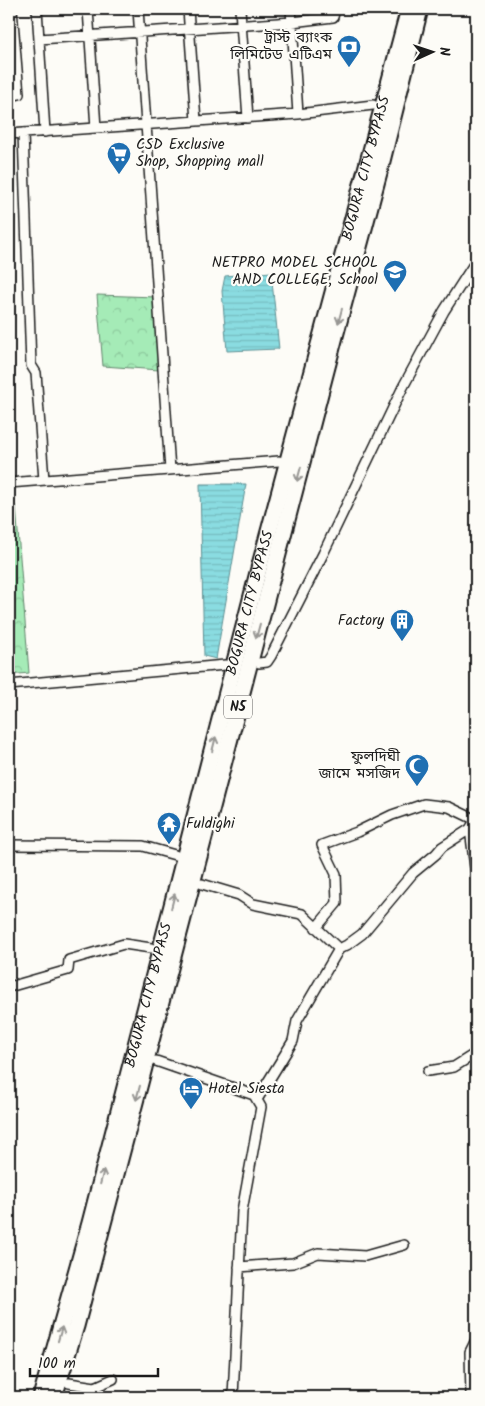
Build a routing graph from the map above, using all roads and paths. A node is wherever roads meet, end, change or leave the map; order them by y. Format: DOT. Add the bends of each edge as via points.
graph roads {
  1 [pos="12,9"];
  2 [pos="37,9"];
  3 [pos="88,9"];
  4 [pos="138,9"];
  5 [pos="188,9"];
  6 [pos="240,9"];
  7 [pos="291,9"];
  8 [pos="335,9"];
  9 [pos="414,11"];
  10 [pos="292,22"];
  11 [pos="241,25"];
  12 [pos="190,29"];
  13 [pos="140,33"];
  14 [pos="90,37"];
  15 [pos="39,39"];
  16 [pos="9,96"];
  17 [pos="373,105"];
  18 [pos="298,114"];
  19 [pos="248,118"];
  20 [pos="196,121"];
  21 [pos="147,125"];
  22 [pos="96,128"];
  23 [pos="45,132"];
  24 [pos="23,133"];
  25 [pos="9,134"];
  26 [pos="476,261"];
  27 [pos="279,461"];
  28 [pos="170,470"];
  29 [pos="44,480"];
  30 [pos="9,483"];
  31 [pos="259,663"];
  32 [pos="225,665"];
  33 [pos="9,685"];
  34 [pos="474,823"];
  35 [pos="9,845"];
  36 [pos="175,855"];
  37 [pos="476,876"];
  38 [pos="202,884"];
  39 [pos="316,928"];
  40 [pos="151,948"];
  41 [pos="339,948"];
  42 [pos="9,987"];
  43 [pos="476,1053"];
  44 [pos="156,1060"];
  45 [pos="428,1071"];
  46 [pos="258,1098"];
  47 [pos="404,1245"];
  48 [pos="240,1266"];
  49 [pos="476,1340"];
  50 [pos="113,1379"];
  51 [pos="69,1383"];
  52 [pos="41,1397"];
  53 [pos="54,1397"];
  54 [pos="232,1397"];
  55 [pos="471,1397"];
  1 -- 16 [label="street" via="19,94"];
  2 -- 15 [label="street"];
  3 -- 14 [label="street"];
  4 -- 13 [label="street"];
  5 -- 12 [label="street"];
  6 -- 11 [label="street"];
  7 -- 10 [label="street"];
  8 -- 10 [label="street" via="333,17 327,19"];
  52 -- 9 [label="highway, BOGURA CITY BYPASS, one-way" via="90,1223 262,558"];
  9 -- 53 [label="highway, BOGURA CITY BYPASS / N5, one-way" via="381,165 76,1326"];
  10 -- 11 [label="street"];
  10 -- 18 [label="street"];
  11 -- 12 [label="street"];
  11 -- 19 [label="street"];
  12 -- 13 [label="street"];
  12 -- 20 [label="street"];
  13 -- 14 [label="street"];
  13 -- 21 [label="street"];
  14 -- 15 [label="street"];
  14 -- 22 [label="street"];
  15 -- 23 [label="street"];
  17 -- 18 [label="street"];
  18 -- 19 [label="street"];
  19 -- 20 [label="street"];
  20 -- 21 [label="street"];
  21 -- 22 [label="street"];
  21 -- 28 [label="street"];
  22 -- 23 [label="street"];
  23 -- 24 [label="street"];
  24 -- 25 [label="street"];
  24 -- 29 [label="street" via="31,365 36,372"];
  26 -- 31 [label="street" via="444,311 403,387 271,656 267,662"];
  27 -- 28 [label="street"];
  28 -- 29 [label="street"];
  29 -- 30 [label="street"];
  32 -- 33 [label="street"];
  34 -- 37 [label="street"];
  34 -- 39 [label="street" via="449,807 424,804 322,845 336,874 338,903"];
  34 -- 41 [label="street" via="413,873 362,934"];
  35 -- 36 [label="street" via="143,846"];
  38 -- 39 [label="street" via="239,895 253,904 302,914"];
  39 -- 41 [label="street"];
  40 -- 42 [label="street" via="124,944 69,960 68,970"];
  41 -- 46 [label="street" via="297,1021 293,1041"];
  43 -- 45 [label="street" via="454,1067"];
  44 -- 46 [label="street"];
  46 -- 48 [label="street" via="261,1107 242,1210"];
  47 -- 48 [label="street" via="365,1256 318,1253 293,1263"];
  48 -- 54 [label="street"];
  49 -- 55 [label="street" via="470,1352"];
  50 -- 51 [label="street" via="94,1387"];
}
